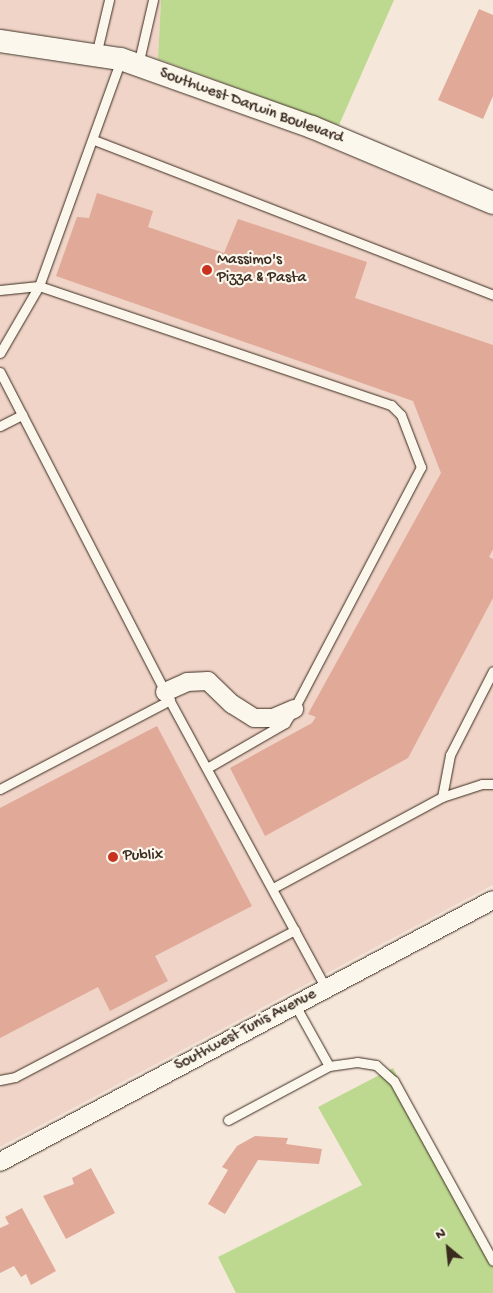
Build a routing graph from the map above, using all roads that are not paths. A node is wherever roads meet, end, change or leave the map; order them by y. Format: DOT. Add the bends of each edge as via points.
graph roads {
  1 [pos="109,0"];
  2 [pos="153,0"];
  3 [pos="0,41"];
  4 [pos="96,55"];
  5 [pos="130,62"];
  6 [pos="94,140"];
  7 [pos="493,203"];
  8 [pos="39,286"];
  9 [pos="0,290"];
  10 [pos="493,295"];
  11 [pos="0,353"];
  12 [pos="0,372"];
  13 [pos="22,415"];
  14 [pos="0,426"];
  15 [pos="493,671"];
  16 [pos="167,696"];
  17 [pos="294,709"];
  18 [pos="207,768"];
  19 [pos="493,784"];
  20 [pos="0,789"];
  21 [pos="442,796"];
  22 [pos="273,888"];
  23 [pos="493,900"];
  24 [pos="295,930"];
  25 [pos="326,988"];
  26 [pos="295,1005"];
  27 [pos="329,1066"];
  28 [pos="0,1080"];
  29 [pos="228,1120"];
  30 [pos="0,1162"];
  31 [pos="493,1261"];
  1 -- 4 [label="lane"];
  2 -- 5 [label="lane"];
  3 -- 4 [label="street, Southwest Darwin Boulevard"];
  4 -- 5 [label="street, Southwest Darwin Boulevard"];
  5 -- 6 [label="lane"];
  5 -- 7 [label="street, Southwest Darwin Boulevard" via="312,127"];
  6 -- 8 [label="lane"];
  6 -- 10 [label="lane"];
  8 -- 9 [label="lane"];
  8 -- 11 [label="lane"];
  8 -- 17 [label="lane" via="390,405 401,415 421,467"];
  12 -- 13 [label="lane"];
  13 -- 14 [label="lane"];
  13 -- 16 [label="lane"];
  15 -- 21 [label="lane" via="450,755"];
  16 -- 17 [label="street" via="187,682 208,681 232,704 254,718 273,718"];
  16 -- 18 [label="lane"];
  16 -- 20 [label="lane"];
  17 -- 18 [label="lane" via="285,723"];
  18 -- 22 [label="lane"];
  19 -- 21 [label="lane"];
  21 -- 22 [label="lane"];
  22 -- 24 [label="lane"];
  23 -- 25 [label="street, Southwest Tunis Avenue"];
  24 -- 25 [label="lane"];
  24 -- 28 [label="lane" via="15,1077"];
  25 -- 26 [label="street, Southwest Tunis Avenue"];
  26 -- 27 [label="lane"];
  26 -- 30 [label="street, Southwest Tunis Avenue"];
  27 -- 29 [label="lane"];
  27 -- 31 [label="lane" via="357,1062 376,1064 394,1081"];
}
